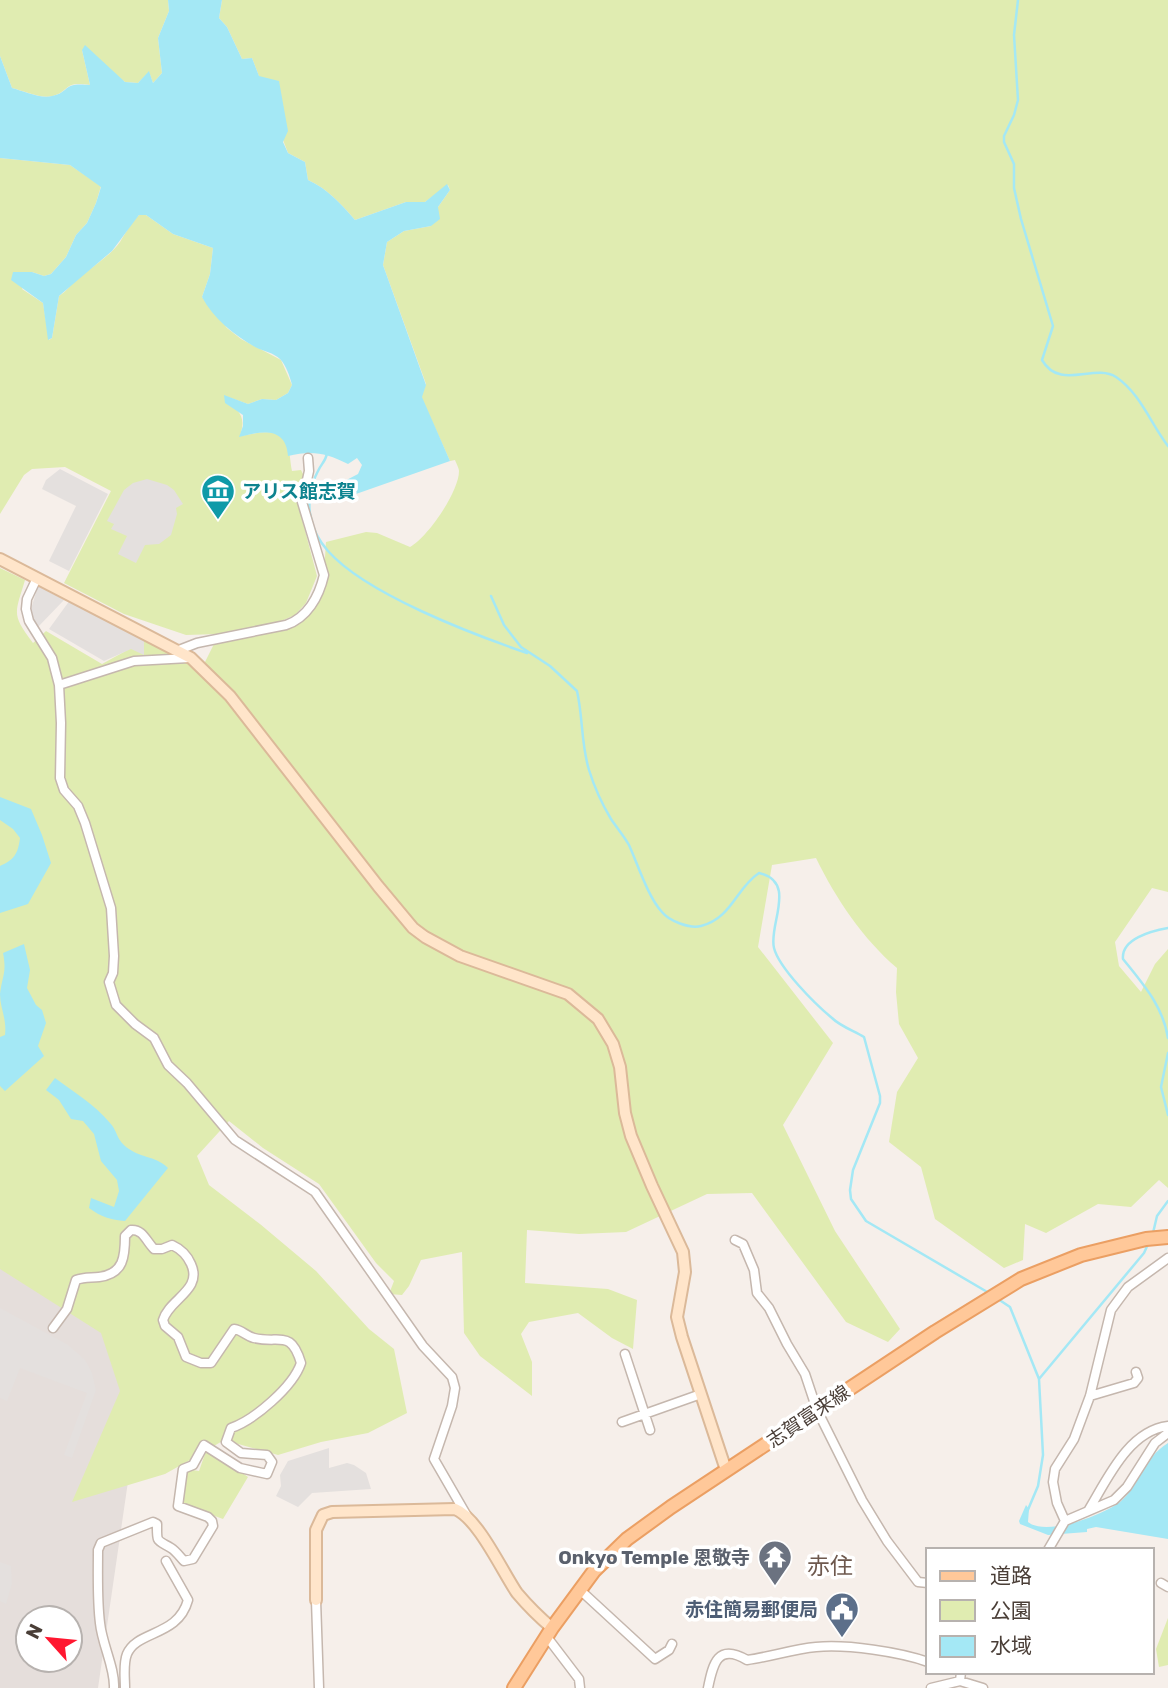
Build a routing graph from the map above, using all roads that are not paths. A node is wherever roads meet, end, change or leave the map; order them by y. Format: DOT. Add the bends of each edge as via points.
graph roads {
  1 [pos="308,458"];
  2 [pos="0,559"];
  3 [pos="37,578"];
  4 [pos="179,650"];
  5 [pos="191,658"];
  6 [pos="59,685"];
  7 [pos="1167,1237"];
  8 [pos="735,1240"];
  9 [pos="1168,1258"];
  10 [pos="53,1328"];
  11 [pos="625,1354"];
  12 [pos="1136,1372"];
  13 [pos="701,1394"];
  14 [pos="1090,1396"];
  15 [pos="817,1410"];
  16 [pos="645,1415"];
  17 [pos="622,1422"];
  18 [pos="1168,1426"];
  19 [pos="650,1430"];
  20 [pos="1168,1433"];
  21 [pos="726,1470"];
  22 [pos="1088,1511"];
  23 [pos="469,1518"];
  24 [pos="1063,1522"];
  25 [pos="1049,1548"];
  26 [pos="166,1561"];
  27 [pos="926,1583"];
  28 [pos="579,1589"];
  29 [pos="316,1600"];
  30 [pos="549,1633"];
  31 [pos="672,1644"];
  32 [pos="926,1661"];
  33 [pos="961,1677"];
  34 [pos="114,1688"];
  35 [pos="125,1688"];
  36 [pos="319,1688"];
  37 [pos="514,1688"];
  38 [pos="580,1688"];
  39 [pos="708,1688"];
  40 [pos="932,1688"];
  41 [pos="983,1688"];
  1 -- 4 [label="street" via="302,502 324,575 310,608 286,625"];
  2 -- 3 [label="street"];
  3 -- 4 [label="street"];
  3 -- 6 [label="street" via="26,609 52,658"];
  4 -- 5 [label="street"];
  5 -- 6 [label="street" via="134,662"];
  5 -- 13 [label="street" via="230,696 413,928 460,956 568,994 598,1019 620,1067 631,1136 683,1252 685,1272 677,1317"];
  6 -- 23 [label="street" via="60,778 85,823 111,908 114,956 109,982 116,1005 153,1038 168,1065 235,1140 315,1192 423,1346 452,1377 452,1406 434,1459"];
  7 -- 15 [label="main road, 志賀富来線" via="1126,1244 1021,1279"];
  8 -- 15 [label="street" via="743,1244 754,1270 757,1293 806,1374"];
  9 -- 14 [label="street" via="1128,1287 1111,1310"];
  10 -- 34 [label="street" via="67,1310 76,1280 116,1270 127,1250 125,1236 136,1229 154,1249 176,1247 193,1267 192,1283 163,1320 178,1337 186,1357 211,1363 234,1329 250,1337 287,1339 301,1363 290,1383 244,1424 231,1428 227,1436 226,1442 241,1453 267,1455 272,1462 267,1474 240,1468 204,1445 193,1465 183,1469 178,1506 208,1517 213,1526 193,1559 184,1561 160,1543 153,1522 101,1544 100,1622"];
  11 -- 16 [label="street"];
  12 -- 14 [label="street" via="1134,1384"];
  13 -- 16 [label="street"];
  13 -- 21 [label="street"];
  14 -- 24 [label="street" via="1074,1439 1055,1469 1053,1482"];
  15 -- 21 [label="main road, 志賀富来線"];
  15 -- 27 [label="street" via="887,1541 918,1582"];
  16 -- 17 [label="street"];
  16 -- 19 [label="street"];
  18 -- 22 [label="street" via="1152,1430 1117,1462"];
  20 -- 22 [label="street" via="1155,1443 1114,1500"];
  21 -- 28 [label="main road, 志賀富来線" via="627,1539"];
  22 -- 24 [label="street"];
  23 -- 29 [label="street" via="455,1509 327,1512 318,1520 316,1530"];
  23 -- 30 [label="street"];
  24 -- 25 [label="street"];
  26 -- 35 [label="street" via="188,1600 186,1608 176,1622 127,1653"];
  28 -- 30 [label="main road, 志賀富来線"];
  28 -- 31 [label="street" via="655,1659"];
  29 -- 36 [label="street"];
  30 -- 37 [label="main road, 志賀富来線"];
  30 -- 38 [label="street" via="579,1679"];
  32 -- 39 [label="street" via="883,1651 816,1647 747,1660 724,1654 712,1667"];
  33 -- 40 [label="street"];
  33 -- 41 [label="street"];
}
